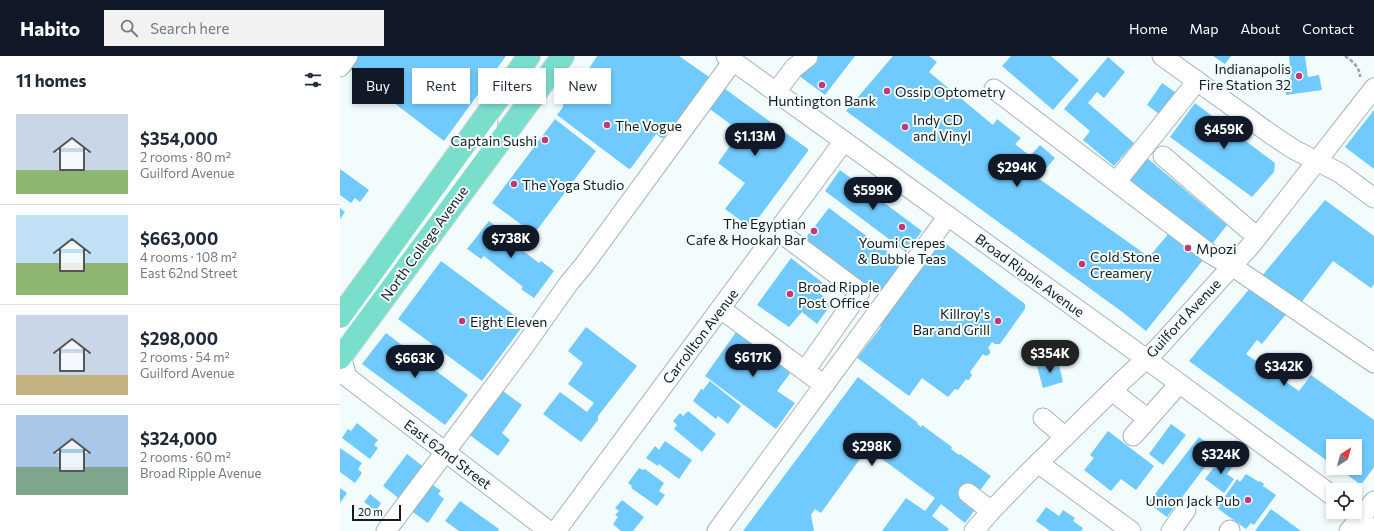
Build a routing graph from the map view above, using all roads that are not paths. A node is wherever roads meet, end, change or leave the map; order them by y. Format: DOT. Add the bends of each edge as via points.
graph roads {
  1 [pos="348,56"];
  2 [pos="529,56"];
  3 [pos="563,56"];
  4 [pos="1162,56"];
  5 [pos="808,57"];
  6 [pos="730,58"];
  7 [pos="340,67"];
  8 [pos="1196,80"];
  9 [pos="1367,85"];
  10 [pos="994,88"];
  11 [pos="776,92"];
  12 [pos="488,113"];
  13 [pos="509,129"];
  14 [pos="487,135"];
  15 [pos="844,141"];
  16 [pos="1162,156"];
  17 [pos="1316,161"];
  18 [pos="1116,182"];
  19 [pos="1374,198"];
  20 [pos="948,216"];
  21 [pos="778,231"];
  22 [pos="1257,237"];
  23 [pos="1232,266"];
  24 [pos="721,309"];
  25 [pos="340,316"];
  26 [pos="1146,359"];
  27 [pos="342,361"];
  28 [pos="811,362"];
  29 [pos="1374,362"];
  30 [pos="1179,384"];
  31 [pos="824,385"];
  32 [pos="1112,391"];
  33 [pos="1043,418"];
  34 [pos="1148,419"];
  35 [pos="1134,436"];
  36 [pos="1065,437"];
  37 [pos="445,451"];
  38 [pos="1038,463"];
  39 [pos="1326,491"];
  40 [pos="968,493"];
  41 [pos="1374,501"];
  42 [pos="1186,510"];
  43 [pos="991,511"];
  44 [pos="1365,520"];
  45 [pos="386,531"];
  46 [pos="550,531"];
  47 [pos="556,531"];
  48 [pos="717,531"];
  49 [pos="974,531"];
  50 [pos="1131,531"];
  51 [pos="1170,531"];
  52 [pos="1349,531"];
  1 -- 7 [label="street"];
  2 -- 12 [label="main road, North College Avenue"];
  3 -- 13 [label="main road, North College Avenue"];
  4 -- 8 [label="street"];
  5 -- 11 [label="street" via="794,68"];
  6 -- 11 [label="street, Broad Ripple Avenue"];
  6 -- 37 [label="street" via="584,265"];
  8 -- 17 [label="street" via="1272,135"];
  8 -- 18 [label="street"];
  9 -- 17 [label="street, Guilford Avenue"];
  10 -- 18 [label="street"];
  11 -- 15 [label="street, Broad Ripple Avenue"];
  12 -- 14 [label="street"];
  12 -- 25 [label="main road, North College Avenue"];
  13 -- 14 [label="street"];
  13 -- 27 [label="main road, North College Avenue"];
  14 -- 27 [label="street, North College Avenue"];
  15 -- 20 [label="street, Broad Ripple Avenue"];
  15 -- 21 [label="street, Carrollton Avenue"];
  16 -- 22 [label="street"];
  17 -- 19 [label="street"];
  17 -- 22 [label="street, Guilford Avenue"];
  18 -- 23 [label="street" via="1209,253"];
  20 -- 26 [label="street, Broad Ripple Avenue"];
  20 -- 31 [label="street"];
  21 -- 24 [label="street, Carrollton Avenue"];
  21 -- 28 [label="street" via="860,292"];
  22 -- 23 [label="street, Guilford Avenue"];
  23 -- 26 [label="street, Guilford Avenue"];
  23 -- 29 [label="street"];
  24 -- 31 [label="street"];
  24 -- 47 [label="street, Carrollton Avenue"];
  26 -- 30 [label="street, Broad Ripple Avenue"];
  26 -- 32 [label="street, Guilford Avenue"];
  27 -- 37 [label="street, East 62nd Street"];
  30 -- 34 [label="street"];
  30 -- 39 [label="street, Broad Ripple Avenue"];
  31 -- 48 [label="street"];
  32 -- 34 [label="street"];
  32 -- 36 [label="street, Guilford Avenue"];
  33 -- 36 [label="street"];
  34 -- 35 [label="street"];
  36 -- 38 [label="street, Guilford Avenue"];
  37 -- 45 [label="street"];
  37 -- 46 [label="street, East 62nd Street"];
  38 -- 43 [label="street, Guilford Avenue"];
  38 -- 50 [label="street"];
  40 -- 43 [label="street"];
  41 -- 44 [label="street"];
  42 -- 51 [label="street"];
  43 -- 49 [label="street, Guilford Avenue"];
  44 -- 52 [label="street"];
}
